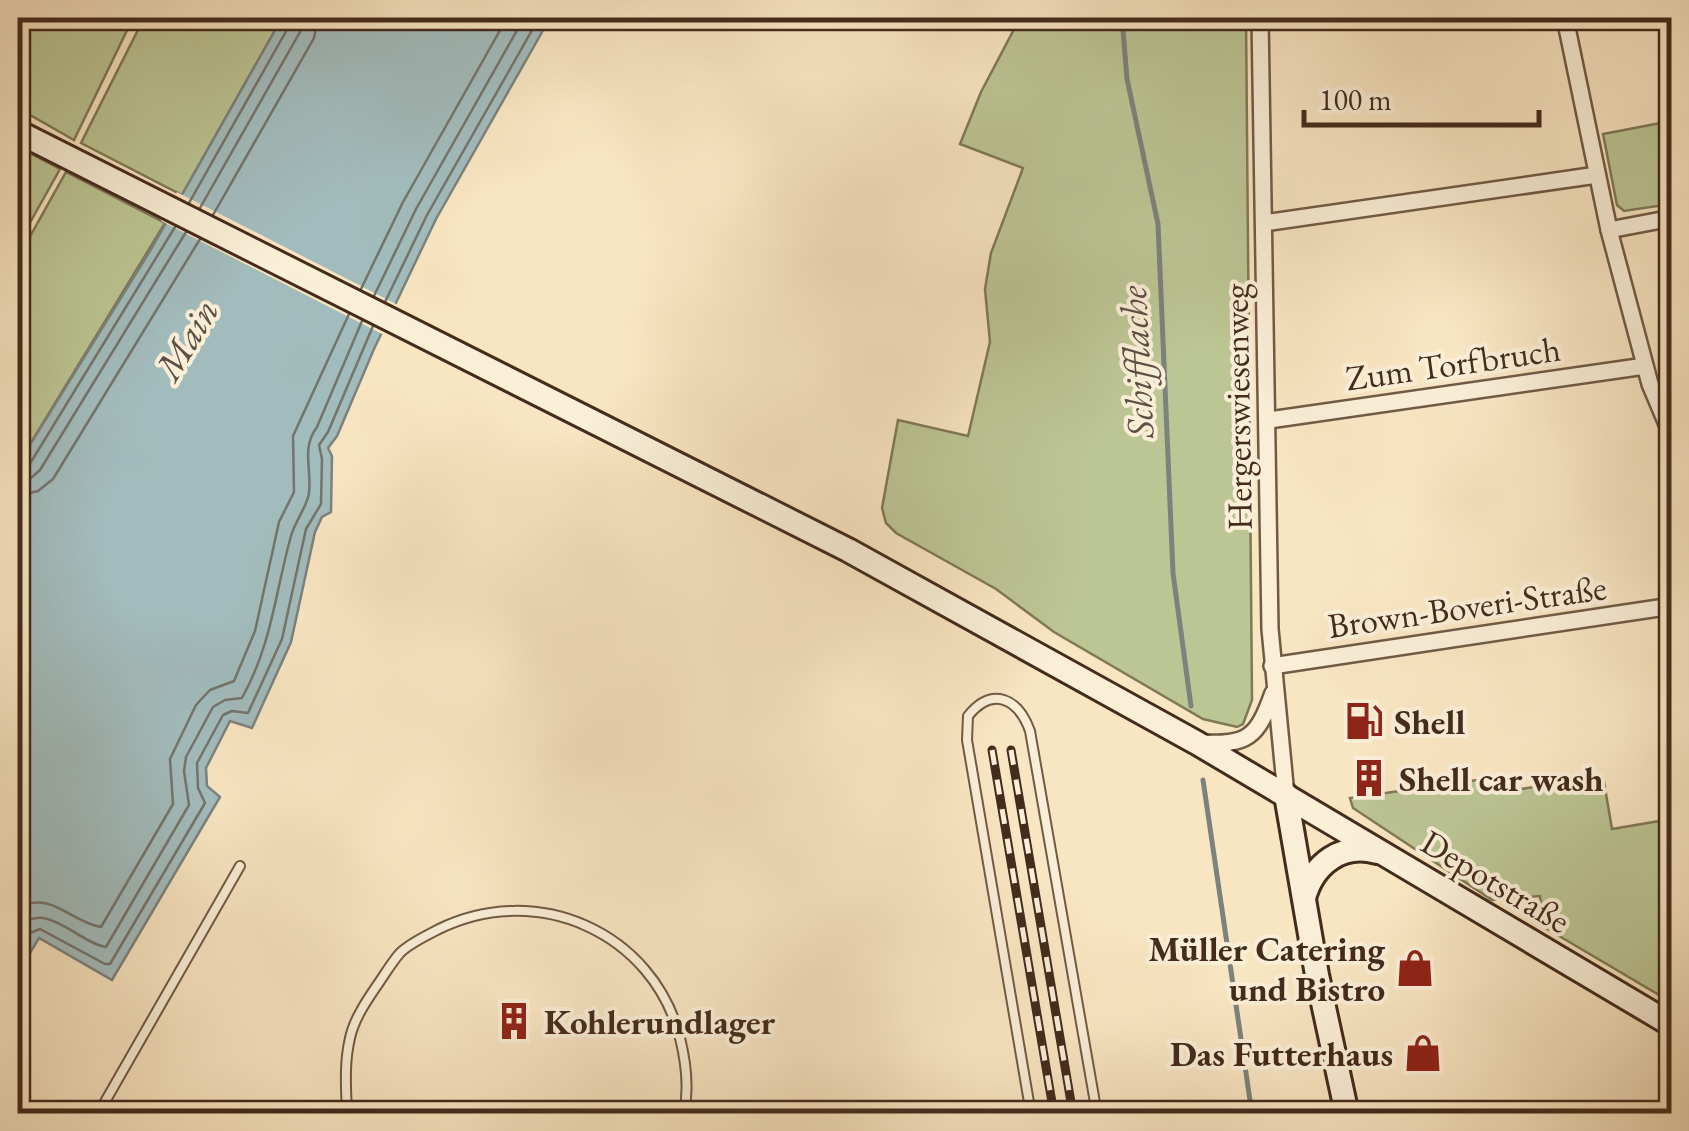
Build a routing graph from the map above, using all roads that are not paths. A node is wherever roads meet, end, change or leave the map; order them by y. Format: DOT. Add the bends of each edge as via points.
graph roads {
  1 [pos="1260,18"];
  2 [pos="1565,18"];
  3 [pos="18,132"];
  4 [pos="1597,175"];
  5 [pos="1672,218"];
  6 [pos="1264,223"];
  7 [pos="1609,230"];
  8 [pos="1645,366"];
  9 [pos="1269,420"];
  10 [pos="1670,426"];
  11 [pos="1672,606"];
  12 [pos="1272,666"];
  13 [pos="1275,689"];
  14 [pos="1197,743"];
  15 [pos="1286,795"];
  16 [pos="1385,854"];
  17 [pos="240,866"];
  18 [pos="1304,901"];
  19 [pos="1672,1025"];
  20 [pos="98,1114"];
  21 [pos="347,1114"];
  22 [pos="684,1114"];
  23 [pos="728,1114"];
  24 [pos="748,1114"];
  25 [pos="1031,1114"];
  26 [pos="1097,1114"];
  27 [pos="1346,1114"];
  1 -- 6 [label="street, Hergerswiesenweg"];
  2 -- 4 [label="street"];
  3 -- 14 [label="main road, Depotstraße" via="848,550"];
  4 -- 6 [label="street"];
  4 -- 7 [label="street"];
  5 -- 7 [label="street"];
  6 -- 9 [label="street, Hergerswiesenweg"];
  7 -- 8 [label="street"];
  8 -- 9 [label="street, Zum Torfbruch"];
  8 -- 10 [label="street"];
  9 -- 12 [label="street, Hergerswiesenweg"];
  11 -- 12 [label="street, Brown-Boveri-Straße"];
  12 -- 13 [label="street, Hergerswiesenweg"];
  13 -- 14 [label="street" via="1251,737"];
  13 -- 15 [label="street, Hergerswiesenweg"];
  14 -- 15 [label="main road, Depotstraße"];
  15 -- 16 [label="main road, Depotstraße"];
  15 -- 18 [label="main road"];
  16 -- 18 [label="main road" via="1356,849 1329,859 1312,877"];
  16 -- 19 [label="main road, Depotstraße"];
  17 -- 20 [label="lane"];
  18 -- 27 [label="main road"];
  21 -- 22 [label="lane" via="350,1034 402,951 462,918 504,911 590,926 630,952 675,1018 685,1057"];
  23 -- 24 [label="lane"];
  25 -- 26 [label="lane" via="966,740 968,716 996,698 1016,707 1030,731"];
}
